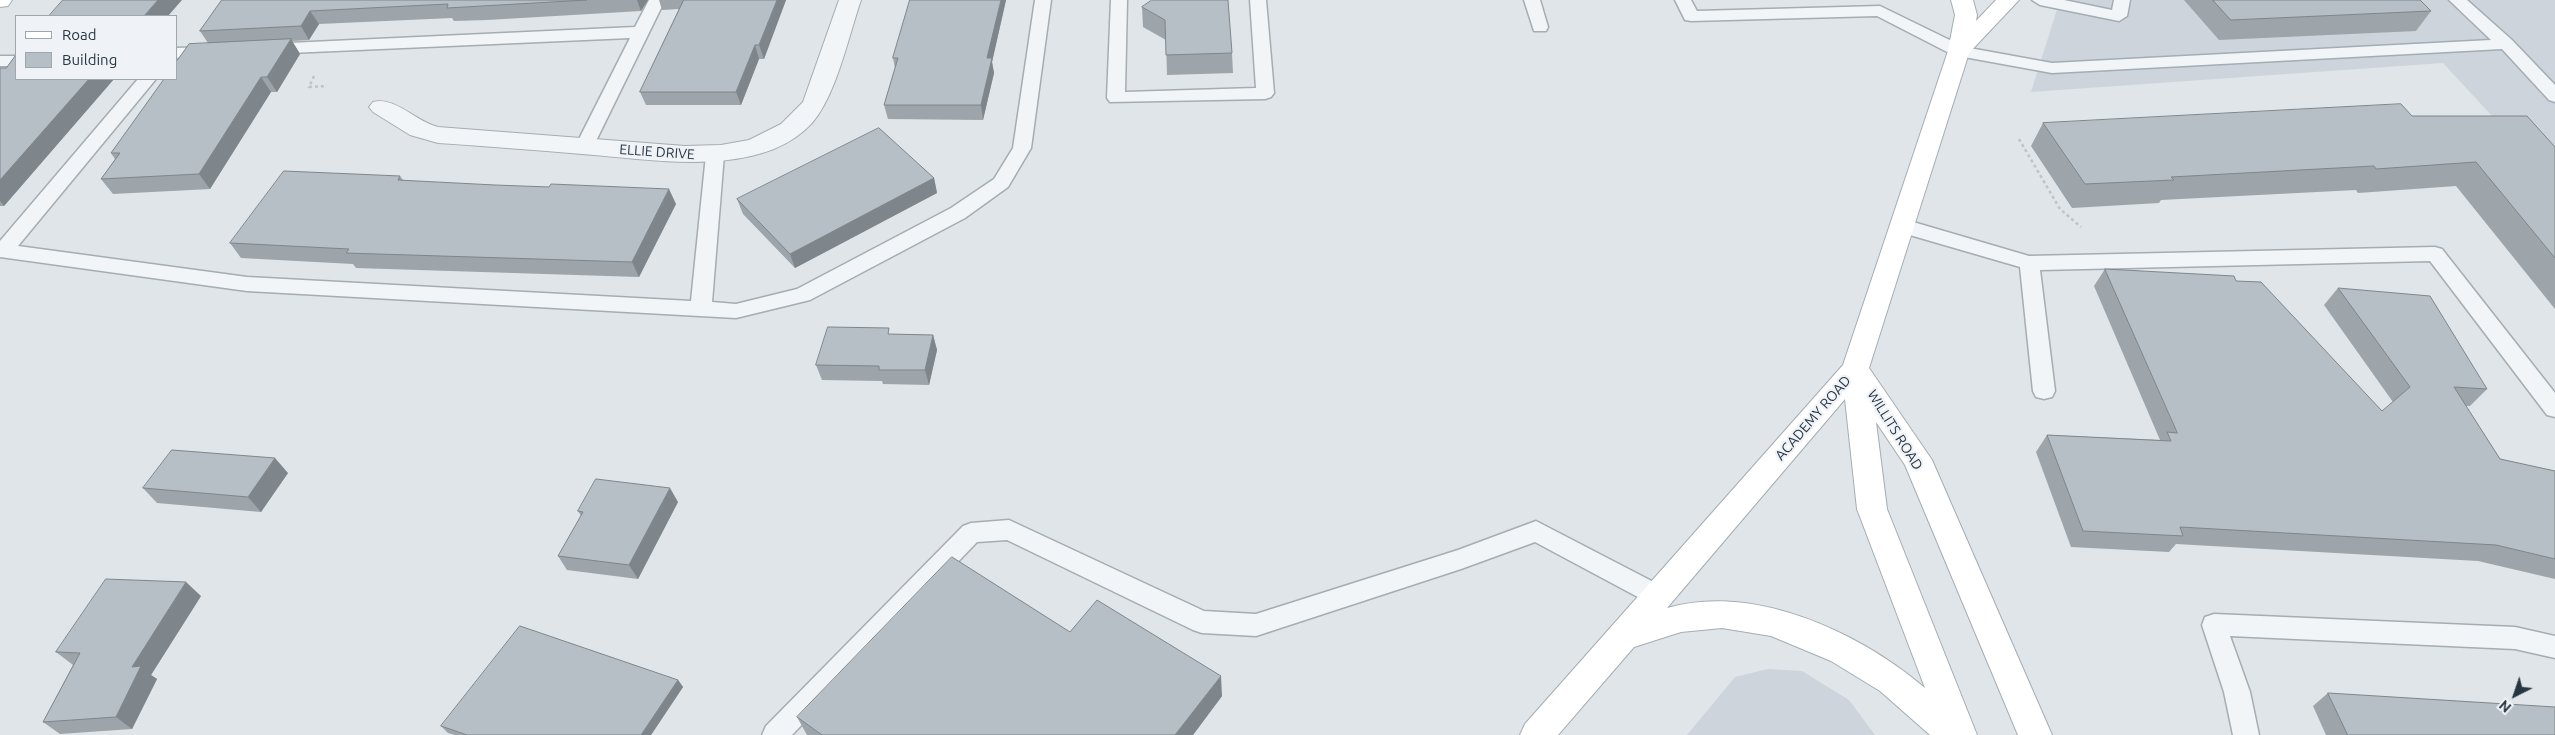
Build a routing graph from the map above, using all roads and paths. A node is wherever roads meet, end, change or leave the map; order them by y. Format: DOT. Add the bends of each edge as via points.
graph roads {
  1 [pos="657,0"];
  2 [pos="850,0"];
  3 [pos="1043,0"];
  4 [pos="1119,0"];
  5 [pos="1258,0"];
  6 [pos="1532,0"];
  7 [pos="1683,0"];
  8 [pos="1962,0"];
  9 [pos="2008,0"];
  10 [pos="2040,0"];
  11 [pos="2122,0"];
  12 [pos="2457,0"];
  13 [pos="1540,27"];
  14 [pos="641,32"];
  15 [pos="2506,44"];
  16 [pos="246,50"];
  17 [pos="226,51"];
  18 [pos="1959,51"];
  19 [pos="178,54"];
  20 [pos="15,61"];
  21 [pos="0,62"];
  22 [pos="146,80"];
  23 [pos="2555,96"];
  24 [pos="381,107"];
  25 [pos="2019,139"];
  26 [pos="584,147"];
  27 [pos="716,155"];
  28 [pos="1902,226"];
  29 [pos="2081,227"];
  30 [pos="2030,263"];
  31 [pos="701,308"];
  32 [pos="1855,369"];
  33 [pos="2044,391"];
  34 [pos="2555,409"];
  35 [pos="1658,596"];
  36 [pos="1623,636"];
  37 [pos="2555,646"];
  38 [pos="775,735"];
  39 [pos="1537,735"];
  40 [pos="1954,735"];
  41 [pos="1960,735"];
  42 [pos="2035,735"];
  43 [pos="2246,735"];
  1 -- 14 [label="lane"];
  2 -- 27 [label="street, ELLIE DRIVE" via="814,104 806,116 774,138"];
  3 -- 31 [label="lane" via="1022,148 1001,183 958,213 803,295 736,311"];
  4 -- 5 [label="lane" via="1116,98 1265,93"];
  6 -- 13 [label="lane"];
  7 -- 18 [label="lane" via="1691,16 1880,10"];
  8 -- 18 [label="main road, ACADEMY ROAD" via="1966,15"];
  9 -- 18 [label="main road"];
  10 -- 11 [label="lane" via="2119,16"];
  12 -- 15 [label="lane"];
  14 -- 16 [label="lane"];
  14 -- 26 [label="lane"];
  15 -- 18 [label="lane" via="2052,68"];
  15 -- 23 [label="lane"];
  17 -- 19 [label="lane"];
  18 -- 28 [label="main road, ACADEMY ROAD"];
  20 -- 21 [label="lane"];
  22 -- 31 [label="lane" via="3,251 247,284"];
  24 -- 26 [label="street, ELLIE DRIVE" via="418,130 438,135"];
  25 -- 29 [label="path" via="2060,210"];
  26 -- 27 [label="street, ELLIE DRIVE"];
  27 -- 31 [label="lane"];
  28 -- 30 [label="lane"];
  28 -- 32 [label="main road, ACADEMY ROAD"];
  30 -- 33 [label="lane"];
  30 -- 34 [label="lane" via="2435,254"];
  32 -- 35 [label="main road, ACADEMY ROAD"];
  32 -- 41 [label="main road, WILLITS ROAD" via="1872,509"];
  32 -- 42 [label="main road, WILLITS ROAD" via="1916,460"];
  35 -- 36 [label="main road, ACADEMY ROAD"];
  35 -- 38 [label="lane" via="1536,531 1461,559 1256,625 1202,622 1009,530 971,533"];
  36 -- 39 [label="main road, ACADEMY ROAD"];
  36 -- 40 [label="main road" via="1702,615 1729,615 1783,626 1833,647 1880,673"];
  37 -- 43 [label="lane" via="2515,638 2214,625 2237,692"];
}
